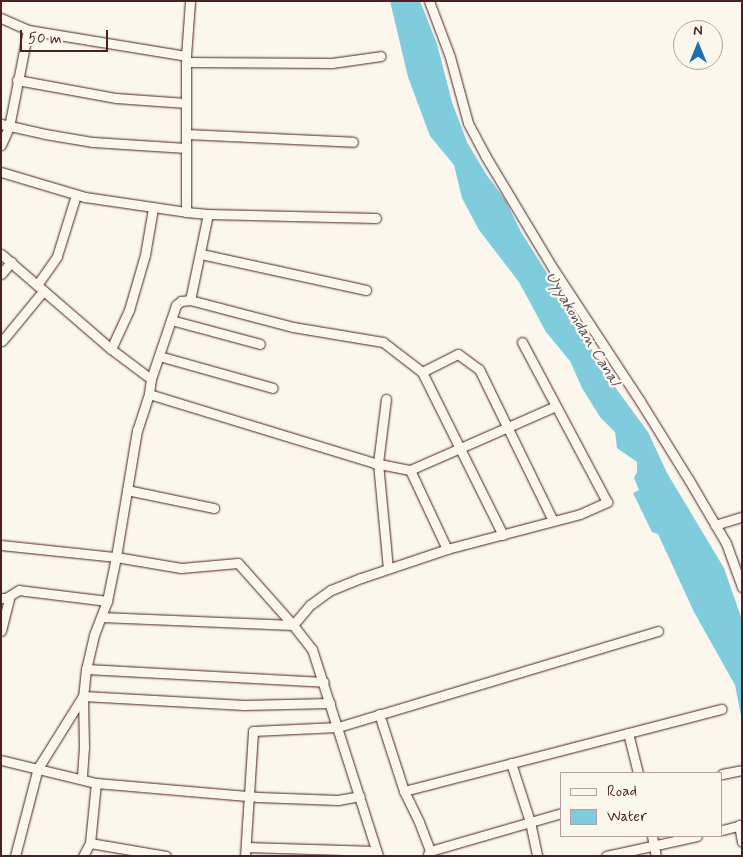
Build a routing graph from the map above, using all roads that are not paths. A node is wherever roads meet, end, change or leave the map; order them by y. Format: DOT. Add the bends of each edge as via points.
graph roads {
  1 [pos="190,1"];
  2 [pos="429,1"];
  3 [pos="1,18"];
  4 [pos="28,30"];
  5 [pos="382,56"];
  6 [pos="186,59"];
  7 [pos="17,80"];
  8 [pos="186,103"];
  9 [pos="5,125"];
  10 [pos="186,134"];
  11 [pos="353,142"];
  12 [pos="1,145"];
  13 [pos="186,148"];
  14 [pos="1,172"];
  15 [pos="76,194"];
  16 [pos="153,208"];
  17 [pos="186,212"];
  18 [pos="208,214"];
  19 [pos="376,218"];
  20 [pos="1,254"];
  21 [pos="201,254"];
  22 [pos="11,262"];
  23 [pos="1,274"];
  24 [pos="40,288"];
  25 [pos="366,290"];
  26 [pos="190,300"];
  27 [pos="171,320"];
  28 [pos="2,341"];
  29 [pos="522,342"];
  30 [pos="260,344"];
  31 [pos="111,349"];
  32 [pos="159,356"];
  33 [pos="422,372"];
  34 [pos="152,379"];
  35 [pos="273,388"];
  36 [pos="149,394"];
  37 [pos="386,399"];
  38 [pos="556,406"];
  39 [pos="508,428"];
  40 [pos="459,450"];
  41 [pos="378,463"];
  42 [pos="410,470"];
  43 [pos="127,490"];
  44 [pos="214,508"];
  45 [pos="742,517"];
  46 [pos="553,521"];
  47 [pos="716,525"];
  48 [pos="503,535"];
  49 [pos="1,545"];
  50 [pos="447,549"];
  51 [pos="116,557"];
  52 [pos="388,569"];
  53 [pos="742,587"];
  54 [pos="6,597"];
  55 [pos="107,601"];
  56 [pos="101,617"];
  57 [pos="294,625"];
  58 [pos="1,631"];
  59 [pos="658,631"];
  60 [pos="86,670"];
  61 [pos="324,682"];
  62 [pos="83,696"];
  63 [pos="330,702"];
  64 [pos="722,709"];
  65 [pos="379,714"];
  66 [pos="338,727"];
  67 [pos="628,733"];
  68 [pos="1,760"];
  69 [pos="510,763"];
  70 [pos="38,768"];
  71 [pos="742,770"];
  72 [pos="638,772"];
  73 [pos="723,774"];
  74 [pos="82,779"];
  75 [pos="96,783"];
  76 [pos="404,791"];
  77 [pos="248,795"];
  78 [pos="360,796"];
  79 [pos="560,814"];
  80 [pos="530,822"];
  81 [pos="740,825"];
  82 [pos="723,830"];
  83 [pos="652,837"];
  84 [pos="693,837"];
  85 [pos="742,842"];
  86 [pos="90,843"];
  87 [pos="655,846"];
  88 [pos="245,852"];
  89 [pos="377,853"];
  90 [pos="429,854"];
  91 [pos="15,856"];
  92 [pos="83,856"];
  93 [pos="166,856"];
  94 [pos="537,856"];
  95 [pos="606,856"];
  96 [pos="656,856"];
  1 -- 6 [label="street"];
  2 -- 47 [label="street" via="450,57 468,123 486,157"];
  3 -- 4 [label="street"];
  4 -- 6 [label="street"];
  4 -- 7 [label="street"];
  5 -- 6 [label="street" via="332,63"];
  6 -- 8 [label="street"];
  7 -- 8 [label="street" via="116,98"];
  7 -- 9 [label="street"];
  8 -- 10 [label="street"];
  9 -- 12 [label="street"];
  9 -- 13 [label="street" via="110,144"];
  10 -- 11 [label="street"];
  10 -- 13 [label="street"];
  13 -- 17 [label="street"];
  14 -- 15 [label="street"];
  15 -- 16 [label="street"];
  15 -- 24 [label="street" via="57,256"];
  16 -- 17 [label="street"];
  16 -- 31 [label="street" via="145,255 132,301"];
  17 -- 18 [label="street"];
  18 -- 19 [label="street"];
  18 -- 21 [label="street"];
  20 -- 22 [label="street"];
  21 -- 25 [label="street"];
  21 -- 26 [label="street"];
  22 -- 23 [label="street"];
  22 -- 24 [label="street"];
  24 -- 28 [label="street"];
  24 -- 31 [label="street"];
  26 -- 27 [label="street" via="176,305"];
  26 -- 33 [label="street" via="293,327 383,342"];
  27 -- 30 [label="street"];
  27 -- 32 [label="street"];
  29 -- 38 [label="street"];
  31 -- 34 [label="street"];
  32 -- 34 [label="street"];
  32 -- 35 [label="street"];
  33 -- 39 [label="street" via="458,354 479,369"];
  33 -- 40 [label="street"];
  34 -- 36 [label="street"];
  36 -- 41 [label="street"];
  36 -- 43 [label="street" via="137,430"];
  37 -- 41 [label="street"];
  38 -- 39 [label="street"];
  38 -- 46 [label="street" via="606,502 580,514"];
  39 -- 40 [label="street"];
  39 -- 46 [label="street"];
  40 -- 42 [label="street"];
  40 -- 48 [label="street"];
  41 -- 42 [label="street"];
  41 -- 52 [label="street"];
  42 -- 50 [label="street"];
  43 -- 44 [label="street"];
  43 -- 51 [label="street"];
  45 -- 47 [label="street"];
  46 -- 48 [label="street"];
  47 -- 53 [label="street"];
  48 -- 50 [label="street"];
  49 -- 51 [label="street"];
  50 -- 52 [label="street"];
  51 -- 55 [label="street"];
  51 -- 57 [label="street" via="181,568 238,562"];
  52 -- 57 [label="street" via="331,590 310,605"];
  54 -- 55 [label="street" via="19,590"];
  54 -- 58 [label="street"];
  55 -- 56 [label="street"];
  56 -- 57 [label="street"];
  56 -- 60 [label="street"];
  57 -- 61 [label="street" via="312,650"];
  59 -- 65 [label="street"];
  60 -- 61 [label="street"];
  60 -- 62 [label="street"];
  61 -- 63 [label="street"];
  62 -- 63 [label="street" via="244,705"];
  62 -- 70 [label="street"];
  62 -- 74 [label="street"];
  63 -- 66 [label="street"];
  64 -- 67 [label="street"];
  65 -- 66 [label="street"];
  65 -- 76 [label="street"];
  66 -- 77 [label="street" via="253,731"];
  66 -- 78 [label="street"];
  67 -- 69 [label="street"];
  67 -- 72 [label="street"];
  68 -- 70 [label="street"];
  69 -- 76 [label="street"];
  69 -- 80 [label="street"];
  70 -- 74 [label="street"];
  70 -- 91 [label="street"];
  71 -- 73 [label="street"];
  74 -- 75 [label="street"];
  75 -- 77 [label="street"];
  75 -- 86 [label="street"];
  76 -- 90 [label="street" via="419,822"];
  77 -- 78 [label="street" via="338,800"];
  77 -- 88 [label="street"];
  78 -- 89 [label="street"];
  79 -- 80 [label="street"];
  80 -- 90 [label="street"];
  80 -- 94 [label="street"];
  81 -- 82 [label="street"];
  81 -- 85 [label="street"];
  83 -- 87 [label="street"];
  84 -- 87 [label="street"];
  86 -- 92 [label="street"];
  86 -- 93 [label="street"];
  87 -- 95 [label="street"];
  87 -- 96 [label="street"];
  88 -- 89 [label="street"];
}
